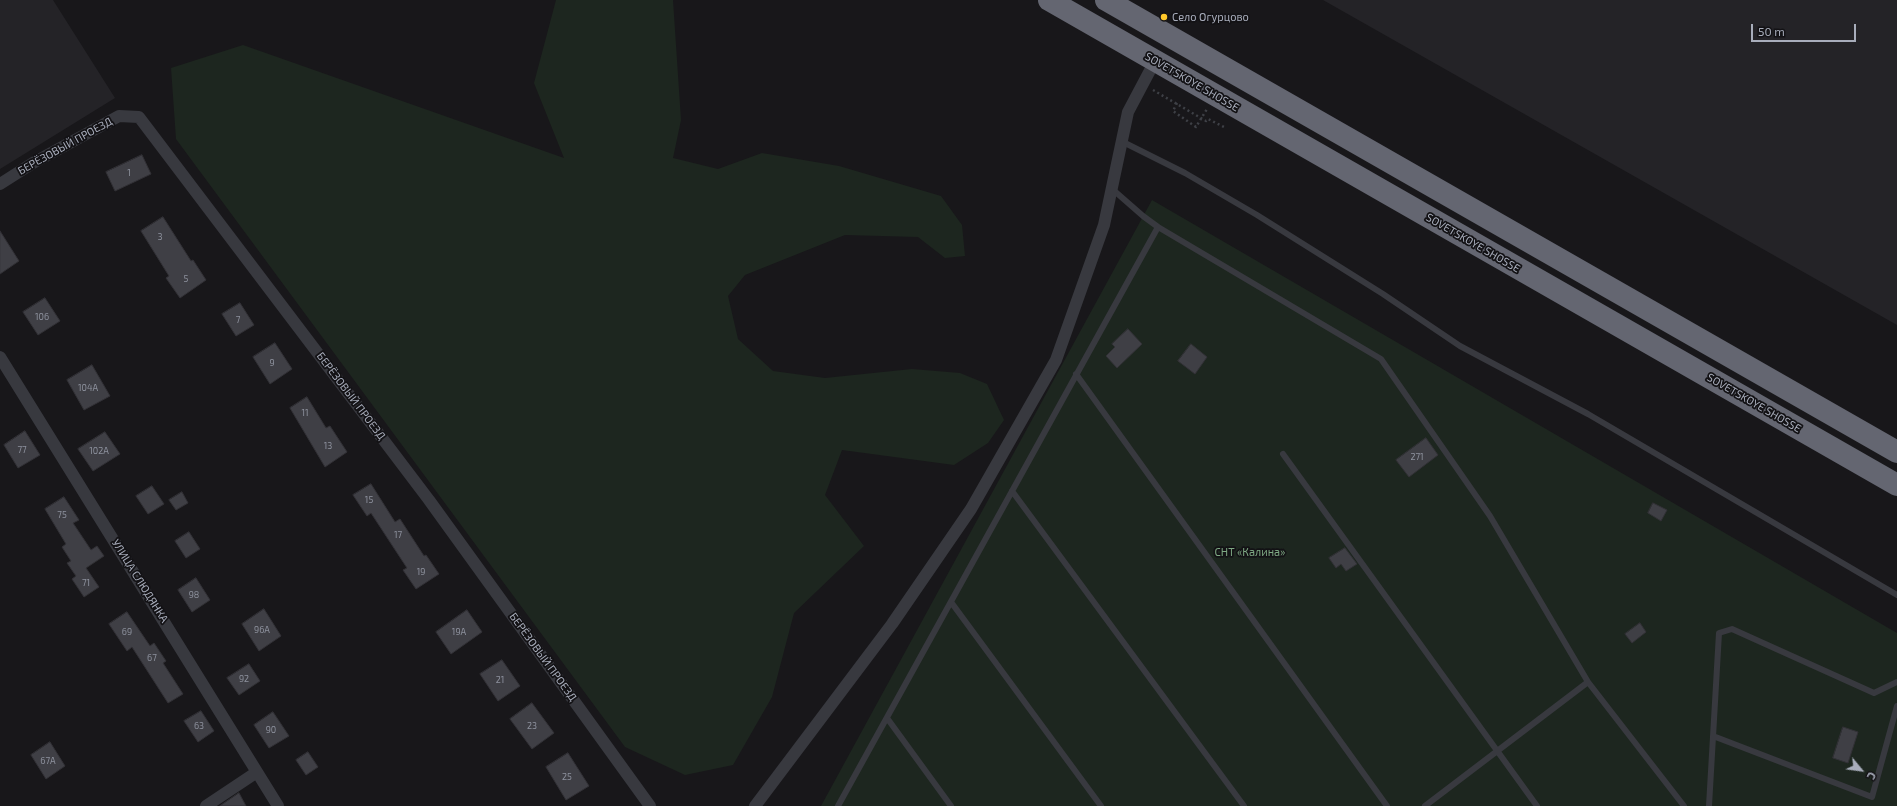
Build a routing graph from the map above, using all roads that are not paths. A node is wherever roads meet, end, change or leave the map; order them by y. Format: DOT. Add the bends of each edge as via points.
graph roads {
  1 [pos="1049,0"];
  2 [pos="1106,0"];
  3 [pos="1154,61"];
  4 [pos="1121,141"];
  5 [pos="0,184"];
  6 [pos="1112,188"];
  7 [pos="1158,227"];
  8 [pos="0,357"];
  9 [pos="1076,374"];
  10 [pos="1897,452"];
  11 [pos="1283,454"];
  12 [pos="1897,485"];
  13 [pos="1012,491"];
  14 [pos="1897,596"];
  15 [pos="951,602"];
  16 [pos="1588,682"];
  17 [pos="1897,682"];
  18 [pos="1897,706"];
  19 [pos="887,718"];
  20 [pos="1713,736"];
  21 [pos="1497,751"];
  22 [pos="257,772"];
  23 [pos="206,806"];
  24 [pos="278,806"];
  25 [pos="650,806"];
  26 [pos="755,806"];
  27 [pos="838,806"];
  28 [pos="951,806"];
  29 [pos="1101,806"];
  30 [pos="1244,806"];
  31 [pos="1387,806"];
  32 [pos="1425,806"];
  33 [pos="1537,806"];
  34 [pos="1684,806"];
  35 [pos="1709,806"];
  1 -- 3 [label="highway, SOVETSKOYE SHOSSE"];
  2 -- 10 [label="highway"];
  3 -- 4 [label="street" via="1128,112"];
  3 -- 12 [label="highway, SOVETSKOYE SHOSSE"];
  4 -- 6 [label="street"];
  4 -- 14 [label="lane" via="1185,173 1257,215 1384,294 1460,346 1588,414"];
  5 -- 25 [label="street, БЕРЁЗОВЫЙ ПРОЕЗД" via="119,116 139,117 430,500"];
  6 -- 7 [label="lane"];
  6 -- 26 [label="street" via="1104,225 1056,360 971,509 892,624"];
  7 -- 9 [label="lane"];
  7 -- 16 [label="lane" via="1381,359 1490,516"];
  8 -- 22 [label="street, УЛИЦА СЛЮДЯНКА"];
  9 -- 13 [label="lane"];
  9 -- 31 [label="lane"];
  11 -- 21 [label="lane"];
  13 -- 15 [label="lane"];
  13 -- 30 [label="lane"];
  15 -- 19 [label="lane"];
  15 -- 29 [label="lane"];
  16 -- 21 [label="lane"];
  16 -- 34 [label="lane"];
  17 -- 20 [label="lane" via="1874,693 1732,629 1719,633"];
  18 -- 20 [label="lane" via="1872,797"];
  19 -- 27 [label="lane"];
  19 -- 28 [label="lane"];
  20 -- 35 [label="lane"];
  21 -- 32 [label="lane"];
  21 -- 33 [label="lane"];
  22 -- 23 [label="street"];
  22 -- 24 [label="street, УЛИЦА СЛЮДЯНКА"];
}
